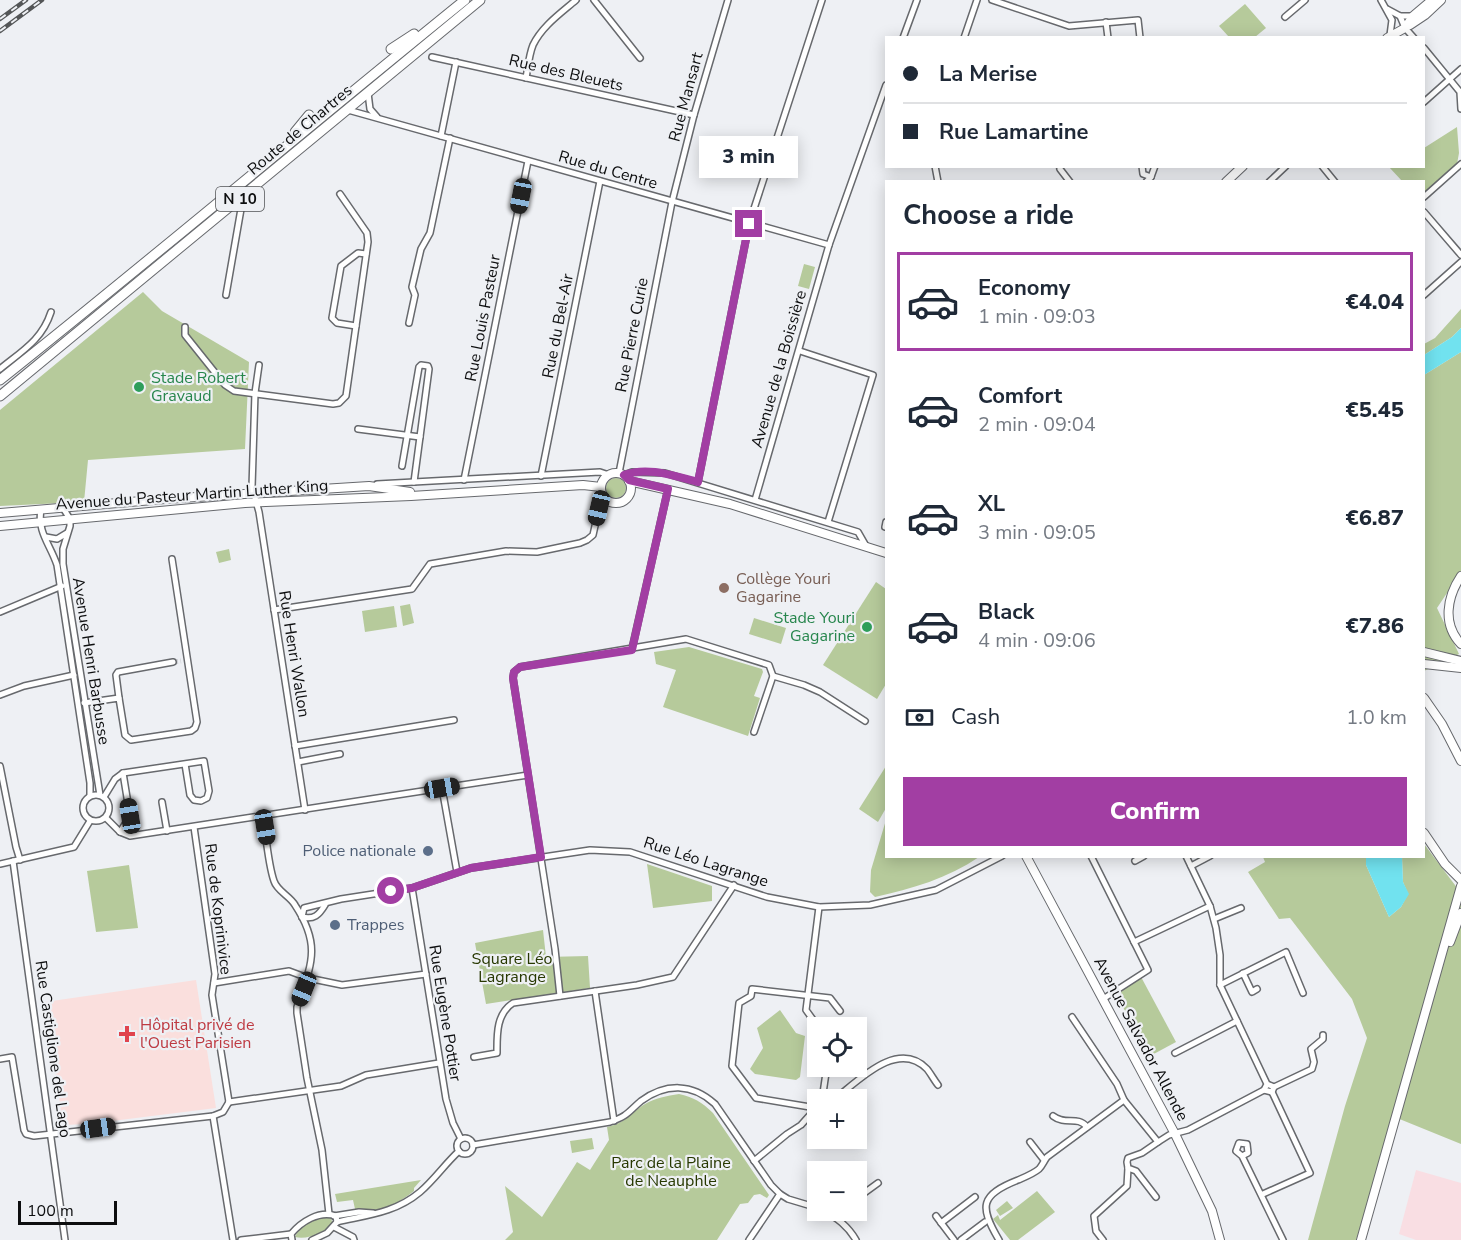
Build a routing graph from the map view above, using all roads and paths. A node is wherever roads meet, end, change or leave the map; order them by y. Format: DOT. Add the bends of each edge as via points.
graph roads {
  1 [pos="465,0"];
  2 [pos="480,0"];
  3 [pos="576,0"];
  4 [pos="594,0"];
  5 [pos="728,0"];
  6 [pos="822,0"];
  7 [pos="917,0"];
  8 [pos="977,0"];
  9 [pos="992,0"];
  10 [pos="1305,0"];
  11 [pos="1381,0"];
  12 [pos="1432,0"];
  13 [pos="1442,0"];
  14 [pos="1387,9"];
  15 [pos="1400,16"];
  16 [pos="1413,16"];
  17 [pos="1285,17"];
  18 [pos="1392,20"];
  19 [pos="1106,22"];
  20 [pos="433,26"];
  21 [pos="1405,28"];
  22 [pos="904,36"];
  23 [pos="965,36"];
  24 [pos="1108,36"];
  25 [pos="1140,36"];
  26 [pos="1391,36"];
  27 [pos="1393,36"];
  28 [pos="1412,36"];
  29 [pos="391,49"];
  30 [pos="1425,49"];
  31 [pos="432,57"];
  32 [pos="640,57"];
  33 [pos="456,62"];
  34 [pos="1461,69"];
  35 [pos="526,78"];
  36 [pos="1450,78"];
  37 [pos="885,88"];
  38 [pos="368,93"];
  39 [pos="1425,101"];
  40 [pos="1461,109"];
  41 [pos="348,110"];
  42 [pos="309,115"];
  43 [pos="694,115"];
  44 [pos="381,120"];
  45 [pos="441,136"];
  46 [pos="450,138"];
  47 [pos="276,155"];
  48 [pos="528,161"];
  49 [pos="1461,164"];
  50 [pos="1241,168"];
  51 [pos="1284,168"];
  52 [pos="1324,168"];
  53 [pos="1060,169"];
  54 [pos="1068,180"];
  55 [pos="1228,180"];
  56 [pos="1271,180"];
  57 [pos="1333,180"];
  58 [pos="600,181"];
  59 [pos="340,194"];
  60 [pos="1425,196"];
  61 [pos="236,202"];
  62 [pos="672,202"];
  63 [pos="1425,213"];
  64 [pos="749,224"];
  65 [pos="829,246"];
  66 [pos="366,254"];
  67 [pos="1461,255"];
  68 [pos="1461,262"];
  69 [pos="1425,294"];
  70 [pos="226,295"];
  71 [pos="51,312"];
  72 [pos="409,323"];
  73 [pos="356,326"];
  74 [pos="185,327"];
  75 [pos="800,351"];
  76 [pos="259,365"];
  77 [pos="0,369"];
  78 [pos="0,380"];
  79 [pos="255,393"];
  80 [pos="0,396"];
  81 [pos="358,429"];
  82 [pos="408,436"];
  83 [pos="420,437"];
  84 [pos="402,466"];
  85 [pos="609,475"];
  86 [pos="542,476"];
  87 [pos="624,476"];
  88 [pos="464,480"];
  89 [pos="414,482"];
  90 [pos="698,482"];
  91 [pos="369,486"];
  92 [pos="601,486"];
  93 [pos="655,487"];
  94 [pos="668,489"];
  95 [pos="253,493"];
  96 [pos="422,494"];
  97 [pos="630,494"];
  98 [pos="605,498"];
  99 [pos="755,500"];
  100 [pos="256,502"];
  101 [pos="63,508"];
  102 [pos="41,509"];
  103 [pos="0,513"];
  104 [pos="70,519"];
  105 [pos="39,522"];
  106 [pos="828,522"];
  107 [pos="0,526"];
  108 [pos="69,532"];
  109 [pos="45,536"];
  110 [pos="866,546"];
  111 [pos="885,552"];
  112 [pos="172,559"];
  113 [pos="1461,576"];
  114 [pos="63,586"];
  115 [pos="274,610"];
  116 [pos="0,612"];
  117 [pos="1461,644"];
  118 [pos="632,650"];
  119 [pos="1425,652"];
  120 [pos="1461,661"];
  121 [pos="173,663"];
  122 [pos="1425,664"];
  123 [pos="1461,668"];
  124 [pos="74,675"];
  125 [pos="772,676"];
  126 [pos="0,695"];
  127 [pos="119,698"];
  128 [pos="1425,700"];
  129 [pos="84,703"];
  130 [pos="454,720"];
  131 [pos="865,721"];
  132 [pos="754,732"];
  133 [pos="295,746"];
  134 [pos="340,754"];
  135 [pos="1461,760"];
  136 [pos="298,762"];
  137 [pos="185,764"];
  138 [pos="0,766"];
  139 [pos="123,773"];
  140 [pos="528,775"];
  141 [pos="1,776"];
  142 [pos="116,779"];
  143 [pos="125,785"];
  144 [pos="442,788"];
  145 [pos="90,796"];
  146 [pos="102,796"];
  147 [pos="162,802"];
  148 [pos="305,810"];
  149 [pos="263,816"];
  150 [pos="106,818"];
  151 [pos="90,820"];
  152 [pos="194,827"];
  153 [pos="167,831"];
  154 [pos="120,832"];
  155 [pos="1425,834"];
  156 [pos="541,857"];
  157 [pos="998,858"];
  158 [pos="1027,858"];
  159 [pos="1092,858"];
  160 [pos="1140,858"];
  161 [pos="1187,858"];
  162 [pos="1206,858"];
  163 [pos="20,860"];
  164 [pos="13,861"];
  165 [pos="1135,861"];
  166 [pos="0,864"];
  167 [pos="1191,866"];
  168 [pos="457,872"];
  169 [pos="1461,880"];
  170 [pos="734,885"];
  171 [pos="1461,886"];
  172 [pos="412,888"];
  173 [pos="1210,906"];
  174 [pos="819,907"];
  175 [pos="1241,908"];
  176 [pos="1461,913"];
  177 [pos="302,917"];
  178 [pos="1214,919"];
  179 [pos="1134,942"];
  180 [pos="1243,973"];
  181 [pos="426,974"];
  182 [pos="308,978"];
  183 [pos="214,983"];
  184 [pos="1220,985"];
  185 [pos="1257,989"];
  186 [pos="595,991"];
  187 [pos="1303,993"];
  188 [pos="807,995"];
  189 [pos="560,996"];
  190 [pos="1103,999"];
  191 [pos="840,1011"];
  192 [pos="1426,1011"];
  193 [pos="811,1017"];
  194 [pos="1072,1017"];
  195 [pos="1237,1021"];
  196 [pos="1323,1035"];
  197 [pos="1175,1053"];
  198 [pos="474,1057"];
  199 [pos="0,1059"];
  200 [pos="439,1063"];
  201 [pos="938,1085"];
  202 [pos="1271,1087"];
  203 [pos="847,1089"];
  204 [pos="310,1090"];
  205 [pos="1124,1100"];
  206 [pos="229,1102"];
  207 [pos="807,1106"];
  208 [pos="213,1116"];
  209 [pos="1053,1116"];
  210 [pos="807,1118"];
  211 [pos="614,1121"];
  212 [pos="1088,1126"];
  213 [pos="52,1134"];
  214 [pos="1175,1134"];
  215 [pos="461,1139"];
  216 [pos="1030,1142"];
  217 [pos="1158,1142"];
  218 [pos="473,1145"];
  219 [pos="459,1151"];
  220 [pos="1242,1156"];
  221 [pos="1044,1160"];
  222 [pos="754,1161"];
  223 [pos="1128,1168"];
  224 [pos="878,1183"];
  225 [pos="867,1191"];
  226 [pos="780,1194"];
  227 [pos="1263,1194"];
  228 [pos="975,1197"];
  229 [pos="1156,1197"];
  230 [pos="807,1204"];
  231 [pos="380,1213"];
  232 [pos="332,1215"];
  233 [pos="936,1216"];
  234 [pos="842,1221"];
  235 [pos="985,1222"];
  236 [pos="941,1223"];
  237 [pos="336,1224"];
  238 [pos="292,1237"];
  239 [pos="65,1240"];
  240 [pos="233,1240"];
  241 [pos="241,1240"];
  242 [pos="312,1240"];
  243 [pos="354,1240"];
  244 [pos="749,1240"];
  245 [pos="856,1240"];
  246 [pos="954,1240"];
  247 [pos="962,1240"];
  248 [pos="999,1240"];
  249 [pos="1103,1240"];
  250 [pos="1220,1240"];
  251 [pos="1283,1240"];
  252 [pos="1361,1240"];
  1 -- 20 [label="main road, Route de Chartres / N 10"];
  2 -- 38 [label="main road, Route de Chartres / N 10"];
  3 -- 35 [label="street" via="540,34 533,46"];
  4 -- 32 [label="street"];
  5 -- 43 [label="street, Rue Mansart"];
  6 -- 64 [label="street"];
  7 -- 22 [label="street"];
  8 -- 23 [label="street"];
  9 -- 19 [label="street" via="1069,26"];
  10 -- 17 [label="street"];
  11 -- 14 [label="street"];
  12 -- 16 [label="street"];
  13 -- 21 [label="street"];
  14 -- 15 [label="street"];
  14 -- 18 [label="street"];
  15 -- 16 [label="street"];
  15 -- 21 [label="street"];
  16 -- 21 [label="street"];
  18 -- 21 [label="street"];
  18 -- 26 [label="street"];
  19 -- 24 [label="street"];
  19 -- 25 [label="street" via="1138,20"];
  20 -- 29 [label="main road" via="419,30"];
  20 -- 47 [label="main road, Route de Chartres / N 10"];
  21 -- 27 [label="street"];
  21 -- 28 [label="street"];
  30 -- 36 [label="street"];
  31 -- 33 [label="street, Rue des Bleuets"];
  33 -- 35 [label="street, Rue des Bleuets"];
  33 -- 45 [label="street"];
  34 -- 36 [label="street"];
  35 -- 43 [label="street, Rue des Bleuets"];
  36 -- 39 [label="street"];
  36 -- 40 [label="street" via="1460,92"];
  37 -- 65 [label="street, Avenue de la Boissière"];
  38 -- 41 [label="main road, Route de Chartres / N 10"];
  38 -- 44 [label="street" via="370,109"];
  41 -- 44 [label="street, Rue du Centre"];
  41 -- 61 [label="main road, Route de Chartres / N 10"];
  42 -- 47 [label="main road"];
  43 -- 62 [label="street, Rue Mansart"];
  44 -- 45 [label="street, Rue du Centre"];
  45 -- 46 [label="street, Rue du Centre"];
  46 -- 48 [label="street, Rue du Centre"];
  46 -- 72 [label="street" via="430,233 421,249 412,286 415,295"];
  47 -- 78 [label="main road, Route de Chartres / N 10"];
  48 -- 58 [label="street, Rue du Centre"];
  48 -- 88 [label="street, Rue Louis Pasteur"];
  49 -- 60 [label="street"];
  50 -- 55 [label="street"];
  51 -- 56 [label="street"];
  52 -- 57 [label="street"];
  53 -- 54 [label="street"];
  58 -- 62 [label="street, Rue du Centre"];
  58 -- 86 [label="street, Rue du Bel-Air"];
  59 -- 66 [label="street" via="367,233"];
  61 -- 70 [label="street" via="241,210"];
  61 -- 80 [label="main road, Route de Chartres / N 10"];
  62 -- 64 [label="street, Rue du Centre"];
  62 -- 87 [label="street, Rue Pierre Curie"];
  63 -- 67 [label="street"];
  64 -- 65 [label="street, Rue du Centre"];
  64 -- 90 [label="street"];
  65 -- 75 [label="street, Avenue de la Boissière"];
  66 -- 73 [label="street"];
  66 -- 73 [label="street" via="358,253 340,266 332,318 337,323"];
  68 -- 69 [label="street"];
  71 -- 77 [label="street" via="37,339"];
  73 -- 79 [label="street" via="345,396 339,403"];
  74 -- 79 [label="street" via="185,335 225,385 234,391"];
  75 -- 99 [label="street, Avenue de la Boissière"];
  75 -- 106 [label="street" via="873,375"];
  76 -- 79 [label="street, Rue Henri Wallon"];
  79 -- 95 [label="street, Rue Henri Wallon"];
  81 -- 82 [label="street"];
  82 -- 83 [label="street"];
  82 -- 83 [label="street" via="419,367 425,365 429,369"];
  82 -- 84 [label="street"];
  83 -- 89 [label="street"];
  85 -- 86 [label="street, Avenue du Pasteur Martin Luther King" via="600,472"];
  85 -- 87 [label="street, Avenue du Pasteur Martin Luther King"];
  85 -- 92 [label="street"];
  86 -- 88 [label="street, Avenue du Pasteur Martin Luther King"];
  87 -- 90 [label="street, Avenue du Pasteur Martin Luther King" via="632,472 657,472"];
  87 -- 93 [label="street, Avenue du Pasteur Martin Luther King"];
  87 -- 97 [label="street"];
  88 -- 89 [label="street, Avenue du Pasteur Martin Luther King"];
  89 -- 91 [label="street, Avenue du Pasteur Martin Luther King"];
  90 -- 99 [label="street, Avenue du Pasteur Martin Luther King"];
  91 -- 95 [label="street, Avenue du Pasteur Martin Luther King"];
  91 -- 96 [label="street, Avenue du Pasteur Martin Luther King"];
  92 -- 96 [label="street, Avenue du Pasteur Martin Luther King"];
  92 -- 98 [label="street"];
  93 -- 94 [label="street, Avenue du Pasteur Martin Luther King"];
  93 -- 97 [label="street, Avenue du Pasteur Martin Luther King"];
  94 -- 110 [label="street, Avenue du Pasteur Martin Luther King"];
  94 -- 118 [label="street"];
  95 -- 100 [label="street, Rue Henri Wallon"];
  95 -- 101 [label="street, Avenue du Pasteur Martin Luther King"];
  96 -- 100 [label="street, Avenue du Pasteur Martin Luther King"];
  97 -- 98 [label="street, Avenue du Pasteur Martin Luther King" via="616,503"];
  98 -- 115 [label="street" via="593,535 580,543 430,564 412,589"];
  99 -- 106 [label="street, Avenue du Pasteur Martin Luther King"];
  100 -- 104 [label="street, Avenue du Pasteur Martin Luther King"];
  100 -- 115 [label="street, Rue Henri Wallon"];
  101 -- 102 [label="street, Avenue du Pasteur Martin Luther King"];
  101 -- 104 [label="street"];
  102 -- 103 [label="street, Avenue du Pasteur Martin Luther King"];
  102 -- 105 [label="street"];
  104 -- 105 [label="street, Avenue du Pasteur Martin Luther King"];
  104 -- 108 [label="street, Avenue Henri Barbusse"];
  105 -- 107 [label="street, Avenue du Pasteur Martin Luther King"];
  105 -- 109 [label="street, Avenue Henri Barbusse"];
  106 -- 110 [label="street, Avenue du Pasteur Martin Luther King" via="858,532"];
  108 -- 109 [label="street" via="57,539"];
  108 -- 114 [label="street, Avenue Henri Barbusse" via="63,549"];
  109 -- 114 [label="street, Avenue Henri Barbusse"];
  110 -- 111 [label="street, Avenue du Pasteur Martin Luther King"];
  112 -- 127 [label="street" via="195,728 131,740 127,738"];
  113 -- 117 [label="street" via="1452,590 1448,609 1453,632"];
  114 -- 116 [label="street"];
  114 -- 124 [label="street, Avenue Henri Barbusse"];
  114 -- 129 [label="street, Avenue Henri Barbusse"];
  115 -- 133 [label="street, Rue Henri Wallon"];
  118 -- 125 [label="street" via="686,639 767,663"];
  118 -- 140 [label="street" via="520,667 514,672"];
  119 -- 120 [label="street"];
  121 -- 127 [label="street" via="118,672"];
  122 -- 123 [label="street"];
  124 -- 126 [label="street"];
  124 -- 145 [label="street, Avenue Henri Barbusse"];
  125 -- 131 [label="street" via="820,692"];
  125 -- 132 [label="street"];
  127 -- 129 [label="street"];
  128 -- 135 [label="street"];
  129 -- 146 [label="street, Avenue Henri Barbusse"];
  130 -- 133 [label="street"];
  133 -- 136 [label="street, Rue Henri Wallon"];
  134 -- 136 [label="street"];
  136 -- 148 [label="street, Rue Henri Wallon"];
  137 -- 137 [label="street" via="204,761 207,798 194,800 190,795"];
  137 -- 139 [label="street"];
  138 -- 141 [label="street"];
  139 -- 142 [label="street"];
  139 -- 143 [label="street"];
  140 -- 144 [label="street"];
  140 -- 156 [label="street"];
  141 -- 163 [label="street"];
  142 -- 143 [label="street"];
  142 -- 146 [label="street"];
  143 -- 154 [label="street" via="130,816"];
  144 -- 148 [label="street"];
  144 -- 168 [label="street"];
  145 -- 146 [label="street"];
  145 -- 151 [label="street" via="83,805"];
  146 -- 150 [label="street" via="110,808"];
  147 -- 153 [label="street"];
  148 -- 149 [label="street"];
  149 -- 152 [label="street"];
  149 -- 177 [label="street" via="273,881"];
  150 -- 151 [label="street"];
  150 -- 154 [label="street"];
  151 -- 163 [label="street" via="74,848"];
  152 -- 153 [label="street"];
  152 -- 183 [label="street, Rue de Koprinivice"];
  153 -- 154 [label="street" via="130,836"];
  155 -- 169 [label="street"];
  156 -- 168 [label="street, Rue Léo Lagrange"];
  156 -- 170 [label="street, Rue Léo Lagrange" via="590,850 630,852"];
  156 -- 189 [label="street"];
  157 -- 174 [label="street, Rue Léo Lagrange" via="936,890 870,905"];
  158 -- 190 [label="street, Avenue Salvador Allende"];
  159 -- 179 [label="street"];
  160 -- 165 [label="street"];
  161 -- 167 [label="street"];
  162 -- 167 [label="street"];
  163 -- 164 [label="street"];
  164 -- 166 [label="street"];
  164 -- 213 [label="street, Rue Castiglione del Lago"];
  167 -- 173 [label="street"];
  168 -- 172 [label="street, Rue Léo Lagrange"];
  170 -- 174 [label="street, Rue Léo Lagrange" via="767,897"];
  170 -- 186 [label="street" via="673,977"];
  171 -- 192 [label="street"];
  172 -- 177 [label="street, Rue Léo Lagrange" via="341,899 325,905 320,914 310,919"];
  172 -- 181 [label="street, Rue Eugène Pottier"];
  173 -- 178 [label="street"];
  173 -- 179 [label="street"];
  174 -- 188 [label="street"];
  175 -- 178 [label="street"];
  176 -- 192 [label="street"];
  177 -- 182 [label="street" via="312,945"];
  178 -- 184 [label="street"];
  179 -- 190 [label="street" via="1148,970"];
  180 -- 184 [label="street"];
  180 -- 185 [label="street" via="1252,992"];
  180 -- 187 [label="street" via="1286,952"];
  181 -- 182 [label="street" via="342,985"];
  181 -- 200 [label="street, Rue Eugène Pottier"];
  182 -- 183 [label="street" via="289,971"];
  182 -- 204 [label="street" via="297,1009"];
  183 -- 206 [label="street, Rue de Koprinivice" via="212,995"];
  184 -- 195 [label="street"];
  186 -- 189 [label="street"];
  186 -- 211 [label="street"];
  188 -- 191 [label="street" via="830,998"];
  188 -- 193 [label="street" via="806,1010"];
  188 -- 207 [label="street" via="752,989 751,996 739,1003 732,1066 756,1098"];
  189 -- 198 [label="street" via="513,1003 505,1008 497,1034 497,1053"];
  190 -- 214 [label="street, Avenue Salvador Allende"];
  192 -- 252 [label="street"];
  194 -- 205 [label="street"];
  195 -- 197 [label="street"];
  195 -- 202 [label="street"];
  196 -- 202 [label="street" via="1311,1049 1312,1068"];
  199 -- 213 [label="street" via="12,1057 26,1134"];
  200 -- 204 [label="street" via="366,1075 341,1086"];
  200 -- 215 [label="street, Rue Eugène Pottier" via="447,1109"];
  201 -- 203 [label="street" via="926,1068 910,1059 889,1060"];
  202 -- 214 [label="street"];
  202 -- 227 [label="street" via="1310,1173"];
  204 -- 206 [label="street"];
  204 -- 232 [label="street"];
  205 -- 212 [label="street"];
  205 -- 217 [label="street"];
  206 -- 208 [label="street" via="223,1112"];
  208 -- 213 [label="street"];
  208 -- 240 [label="street"];
  209 -- 212 [label="street"];
  210 -- 222 [label="street"];
  211 -- 218 [label="street"];
  211 -- 222 [label="street" via="665,1088 694,1090 715,1104"];
  212 -- 221 [label="street"];
  213 -- 239 [label="street, Rue Castiglione del Lago"];
  214 -- 217 [label="street"];
  214 -- 250 [label="street, Avenue Salvador Allende" via="1212,1211"];
  215 -- 218 [label="street" via="468,1138"];
  215 -- 219 [label="street"];
  216 -- 221 [label="street"];
  217 -- 223 [label="street" via="1128,1158"];
  218 -- 219 [label="street" via="468,1153"];
  219 -- 231 [label="street" via="421,1191"];
  220 -- 227 [label="street"];
  221 -- 248 [label="street" via="1028,1176 997,1188 988,1201 988,1220"];
  222 -- 226 [label="street"];
  223 -- 229 [label="street" via="1137,1171"];
  223 -- 249 [label="street" via="1127,1186 1094,1216 1096,1231"];
  224 -- 225 [label="street"];
  226 -- 230 [label="street"];
  226 -- 244 [label="street"];
  227 -- 251 [label="street"];
  228 -- 236 [label="street"];
  231 -- 232 [label="street"];
  231 -- 237 [label="street"];
  232 -- 237 [label="street"];
  232 -- 238 [label="street" via="308,1219"];
  233 -- 236 [label="street"];
  234 -- 245 [label="street"];
  235 -- 247 [label="street"];
  236 -- 246 [label="street"];
  237 -- 242 [label="street"];
  237 -- 243 [label="street"];
  238 -- 241 [label="street"];
}
